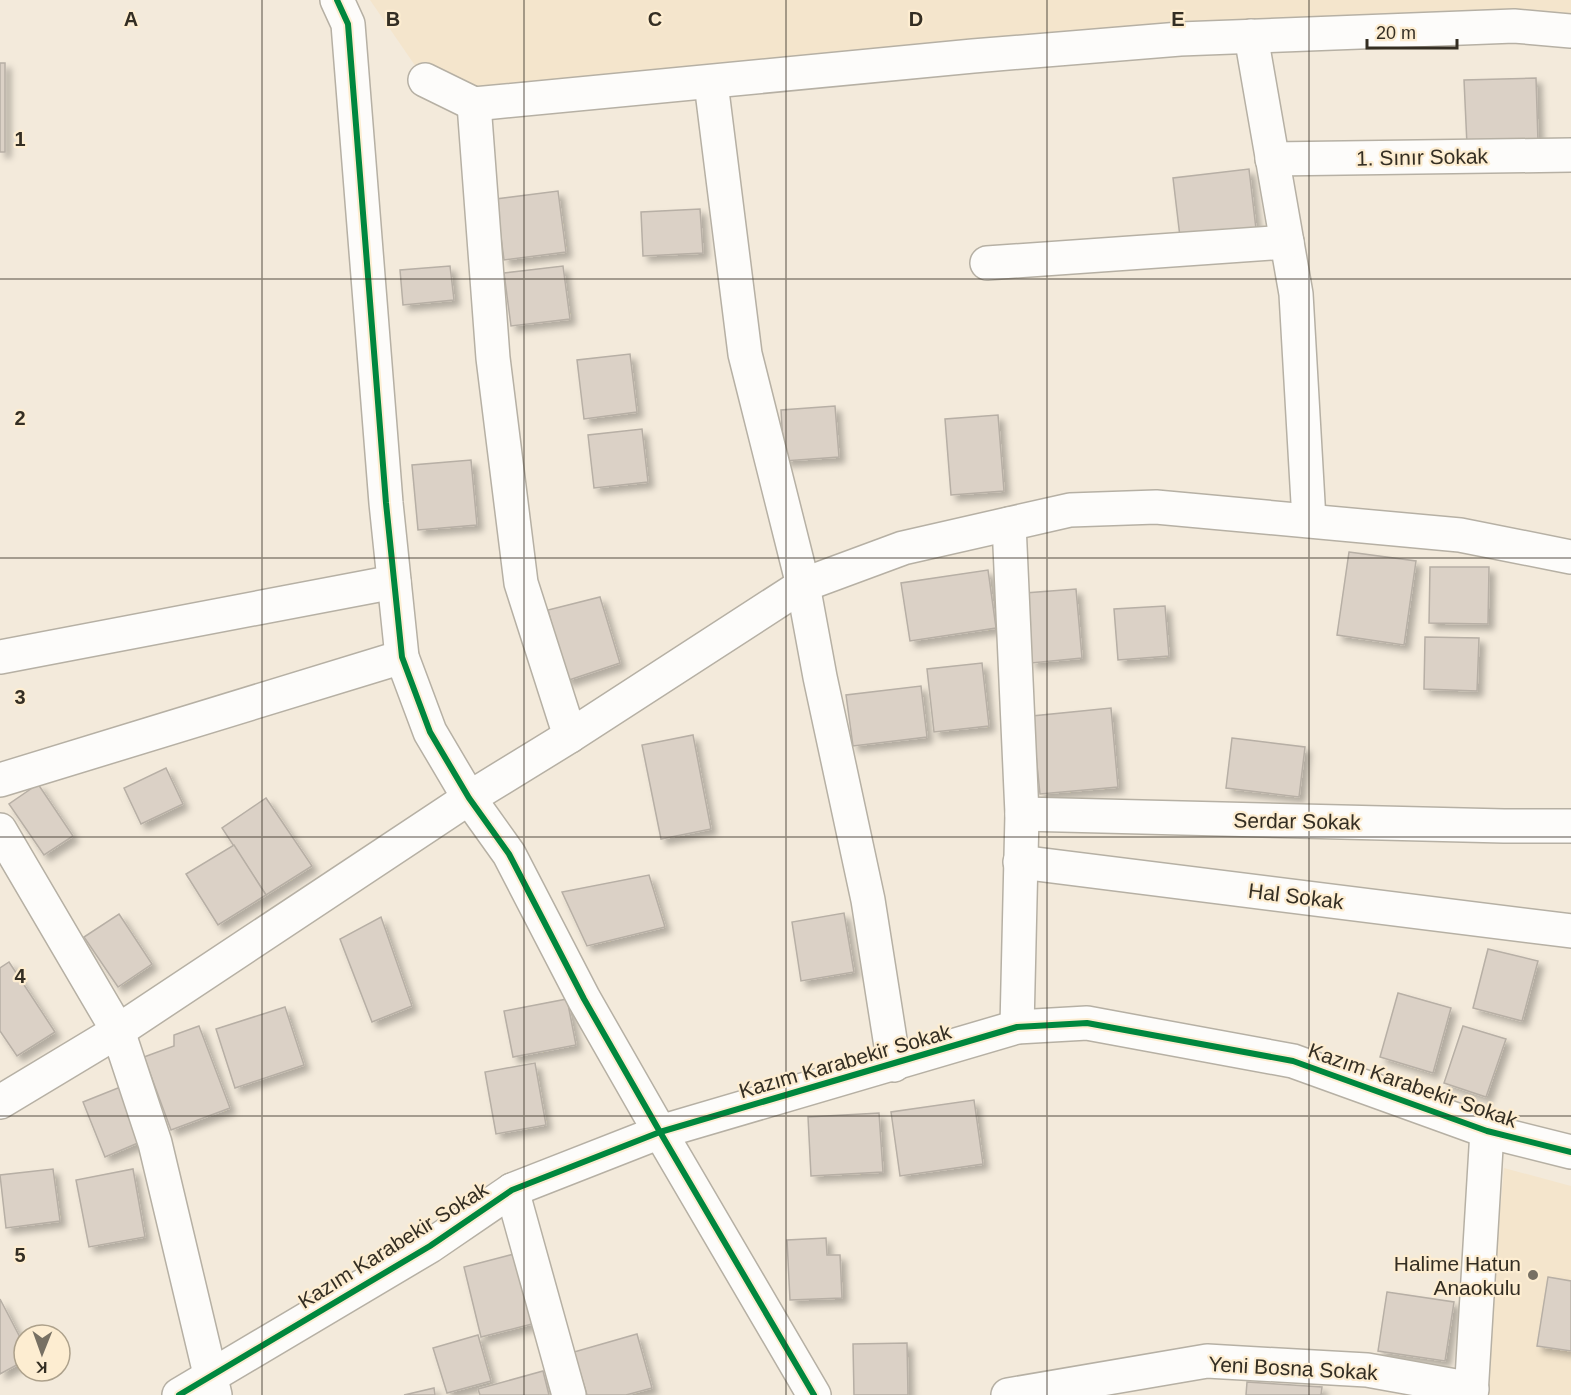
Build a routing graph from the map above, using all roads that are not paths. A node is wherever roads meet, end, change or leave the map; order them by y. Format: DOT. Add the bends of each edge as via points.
graph roads {
  1 [pos="337,0"];
  2 [pos="1571,31"];
  3 [pos="1251,36"];
  4 [pos="425,80"];
  5 [pos="711,83"];
  6 [pos="474,104"];
  7 [pos="1571,155"];
  8 [pos="1272,159"];
  9 [pos="1287,242"];
  10 [pos="987,263"];
  11 [pos="1309,520"];
  12 [pos="1009,524"];
  13 [pos="1571,557"];
  14 [pos="394,582"];
  15 [pos="803,585"];
  16 [pos="0,657"];
  17 [pos="402,657"];
  18 [pos="570,736"];
  19 [pos="0,780"];
  20 [pos="469,798"];
  21 [pos="1022,814"];
  22 [pos="1571,826"];
  23 [pos="0,830"];
  24 [pos="1020,862"];
  25 [pos="1571,931"];
  26 [pos="1017,1028"];
  27 [pos="118,1031"];
  28 [pos="894,1065"];
  29 [pos="0,1102"];
  30 [pos="1487,1131"];
  31 [pos="660,1132"];
  32 [pos="1571,1152"];
  33 [pos="512,1190"];
  34 [pos="213,1386"];
  35 [pos="1471,1392"];
  36 [pos="179,1395"];
  37 [pos="569,1395"];
  38 [pos="814,1395"];
  39 [pos="1008,1395"];
  1 -- 14 [label="street" via="348,24"];
  2 -- 3 [label="street" via="1514,26"];
  3 -- 5 [label="street" via="974,56"];
  3 -- 8 [label="street"];
  4 -- 6 [label="street"];
  5 -- 6 [label="street"];
  5 -- 15 [label="street" via="745,354"];
  6 -- 18 [label="street" via="493,358 521,584"];
  7 -- 8 [label="street, 1. Sınır Sokak"];
  8 -- 9 [label="street"];
  9 -- 10 [label="street"];
  9 -- 11 [label="street" via="1296,294"];
  11 -- 12 [label="street" via="1156,507 1070,510"];
  11 -- 13 [label="street" via="1460,534"];
  12 -- 15 [label="street" via="903,548"];
  12 -- 21 [label="street"];
  14 -- 16 [label="street"];
  14 -- 17 [label="street"];
  15 -- 18 [label="street"];
  15 -- 28 [label="street" via="868,900"];
  17 -- 19 [label="street"];
  17 -- 20 [label="street" via="430,732"];
  18 -- 20 [label="street"];
  20 -- 27 [label="street"];
  20 -- 31 [label="street" via="509,854 584,999"];
  21 -- 22 [label="street, Serdar Sokak"];
  21 -- 24 [label="street"];
  23 -- 27 [label="street"];
  24 -- 25 [label="street, Hal Sokak"];
  24 -- 26 [label="street"];
  26 -- 28 [label="street, Kazım Karabekir Sokak"];
  26 -- 30 [label="street, Kazım Karabekir Sokak" via="1088,1023 1293,1061"];
  27 -- 29 [label="street"];
  27 -- 34 [label="street" via="155,1143"];
  28 -- 31 [label="street, Kazım Karabekir Sokak"];
  30 -- 32 [label="street, Kazım Karabekir Sokak"];
  30 -- 35 [label="street"];
  31 -- 33 [label="street, Kazım Karabekir Sokak"];
  31 -- 38 [label="street"];
  33 -- 34 [label="street, Kazım Karabekir Sokak"];
  33 -- 37 [label="street"];
  34 -- 36 [label="street, Kazım Karabekir Sokak"];
  35 -- 39 [label="street, Yeni Bosna Sokak" via="1367,1370 1207,1361"];
}
